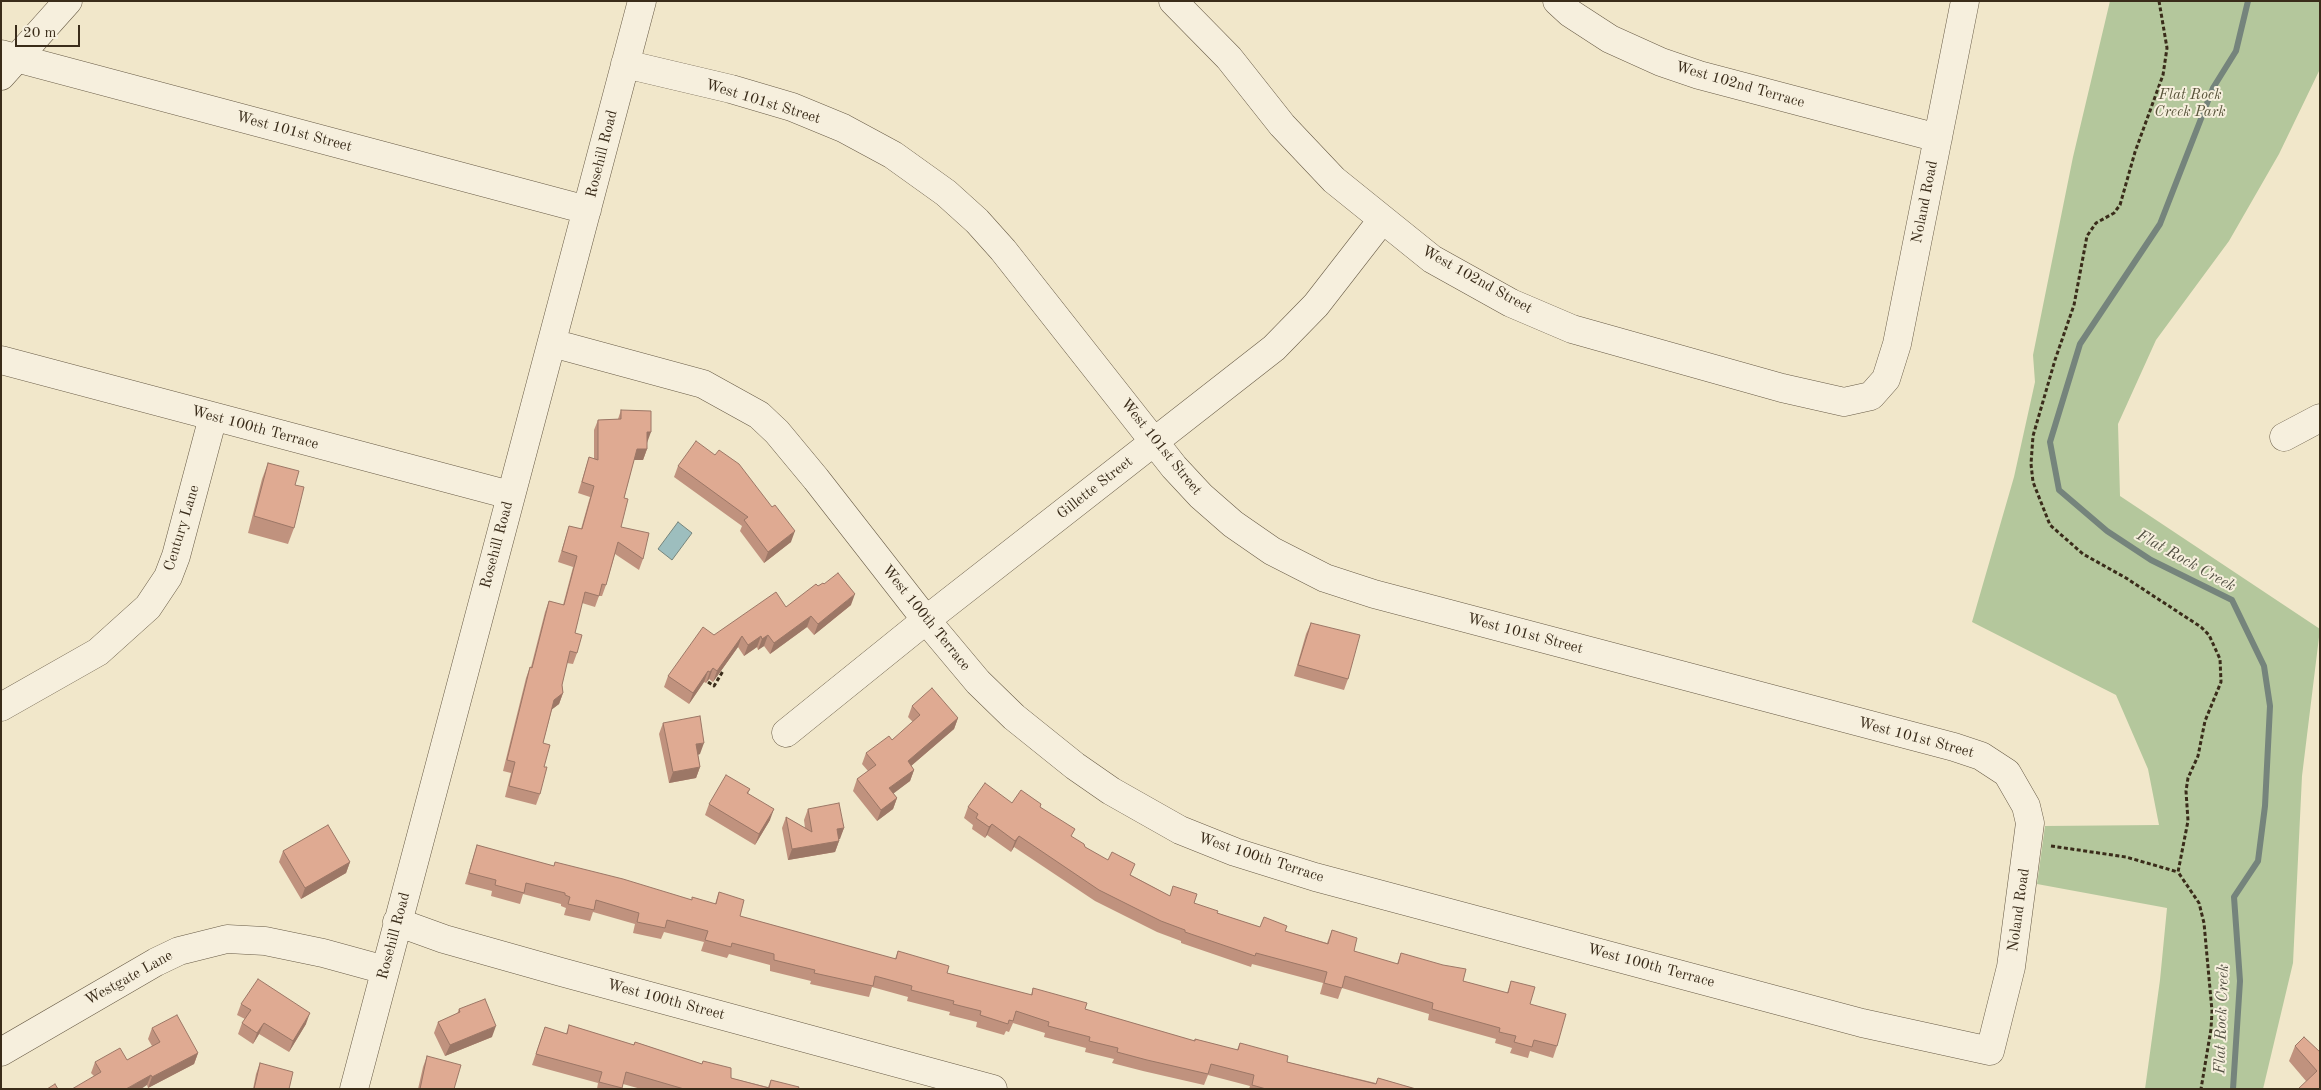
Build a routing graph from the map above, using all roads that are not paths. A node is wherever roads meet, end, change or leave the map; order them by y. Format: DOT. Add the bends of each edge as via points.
graph roads {
  1 [pos="68,1"];
  2 [pos="642,1"];
  3 [pos="1173,1"];
  4 [pos="1557,1"];
  5 [pos="1965,1"];
  6 [pos="6,63"];
  7 [pos="625,64"];
  8 [pos="1938,138"];
  9 [pos="587,210"];
  10 [pos="1382,220"];
  11 [pos="552,343"];
  12 [pos="5,364"];
  13 [pos="1871,396"];
  14 [pos="214,417"];
  15 [pos="2320,418"];
  16 [pos="2284,438"];
  17 [pos="1154,442"];
  18 [pos="510,495"];
  19 [pos="926,620"];
  20 [pos="1,707"];
  21 [pos="786,733"];
  22 [pos="2007,773"];
  23 [pos="397,922"];
  24 [pos="385,970"];
  25 [pos="1990,1051"];
  26 [pos="1,1052"];
  27 [pos="935,1081"];
  28 [pos="354,1089"];
  29 [pos="993,1089"];
  1 -- 6 [label="street"];
  2 -- 7 [label="street, Rosehill Road"];
  3 -- 10 [label="street, West 102nd Street" via="1228,58 1282,125 1334,180"];
  4 -- 8 [label="street, West 102nd Terrace" via="1610,39 1661,62"];
  5 -- 8 [label="street, Noland Road"];
  6 -- 9 [label="street, West 101st Street"];
  7 -- 9 [label="street, Rosehill Road"];
  7 -- 17 [label="street, West 101st Street" via="792,107 843,128 893,155 946,193 977,221"];
  8 -- 13 [label="street, Noland Road" via="1897,344 1886,379"];
  9 -- 11 [label="street, Rosehill Road"];
  10 -- 13 [label="street, West 102nd Street" via="1432,259 1511,303 1572,329 1670,358 1844,402"];
  10 -- 17 [label="street, Gillette Street" via="1316,305 1274,348"];
  11 -- 18 [label="street, Rosehill Road"];
  11 -- 19 [label="street, West 100th Terrace" via="703,384 759,415 811,472"];
  12 -- 14 [label="street, West 100th Terrace"];
  14 -- 18 [label="street, West 100th Terrace"];
  14 -- 20 [label="street, Century Lane" via="176,556 168,577 148,607 98,652"];
  15 -- 16 [label="street"];
  17 -- 19 [label="street, Gillette Street"];
  17 -- 22 [label="street, West 101st Street" via="1201,496 1233,524 1272,551 1325,578 1374,594 1954,747 1980,756"];
  18 -- 23 [label="street, Rosehill Road"];
  19 -- 21 [label="street, Gillette Street"];
  19 -- 25 [label="street, West 100th Terrace" via="984,688 1014,717 1111,791 1180,830 1227,849 1316,877 1862,1023"];
  22 -- 25 [label="street, Noland Road" via="2026,806 2030,823 2011,967"];
  23 -- 24 [label="street, Rosehill Road"];
  23 -- 27 [label="street, West 100th Street" via="444,939"];
  24 -- 26 [label="street, Westgate Lane" via="265,941 227,940 163,958"];
  24 -- 28 [label="street, Rosehill Road"];
  27 -- 29 [label="street, West 100th Street"];
}
